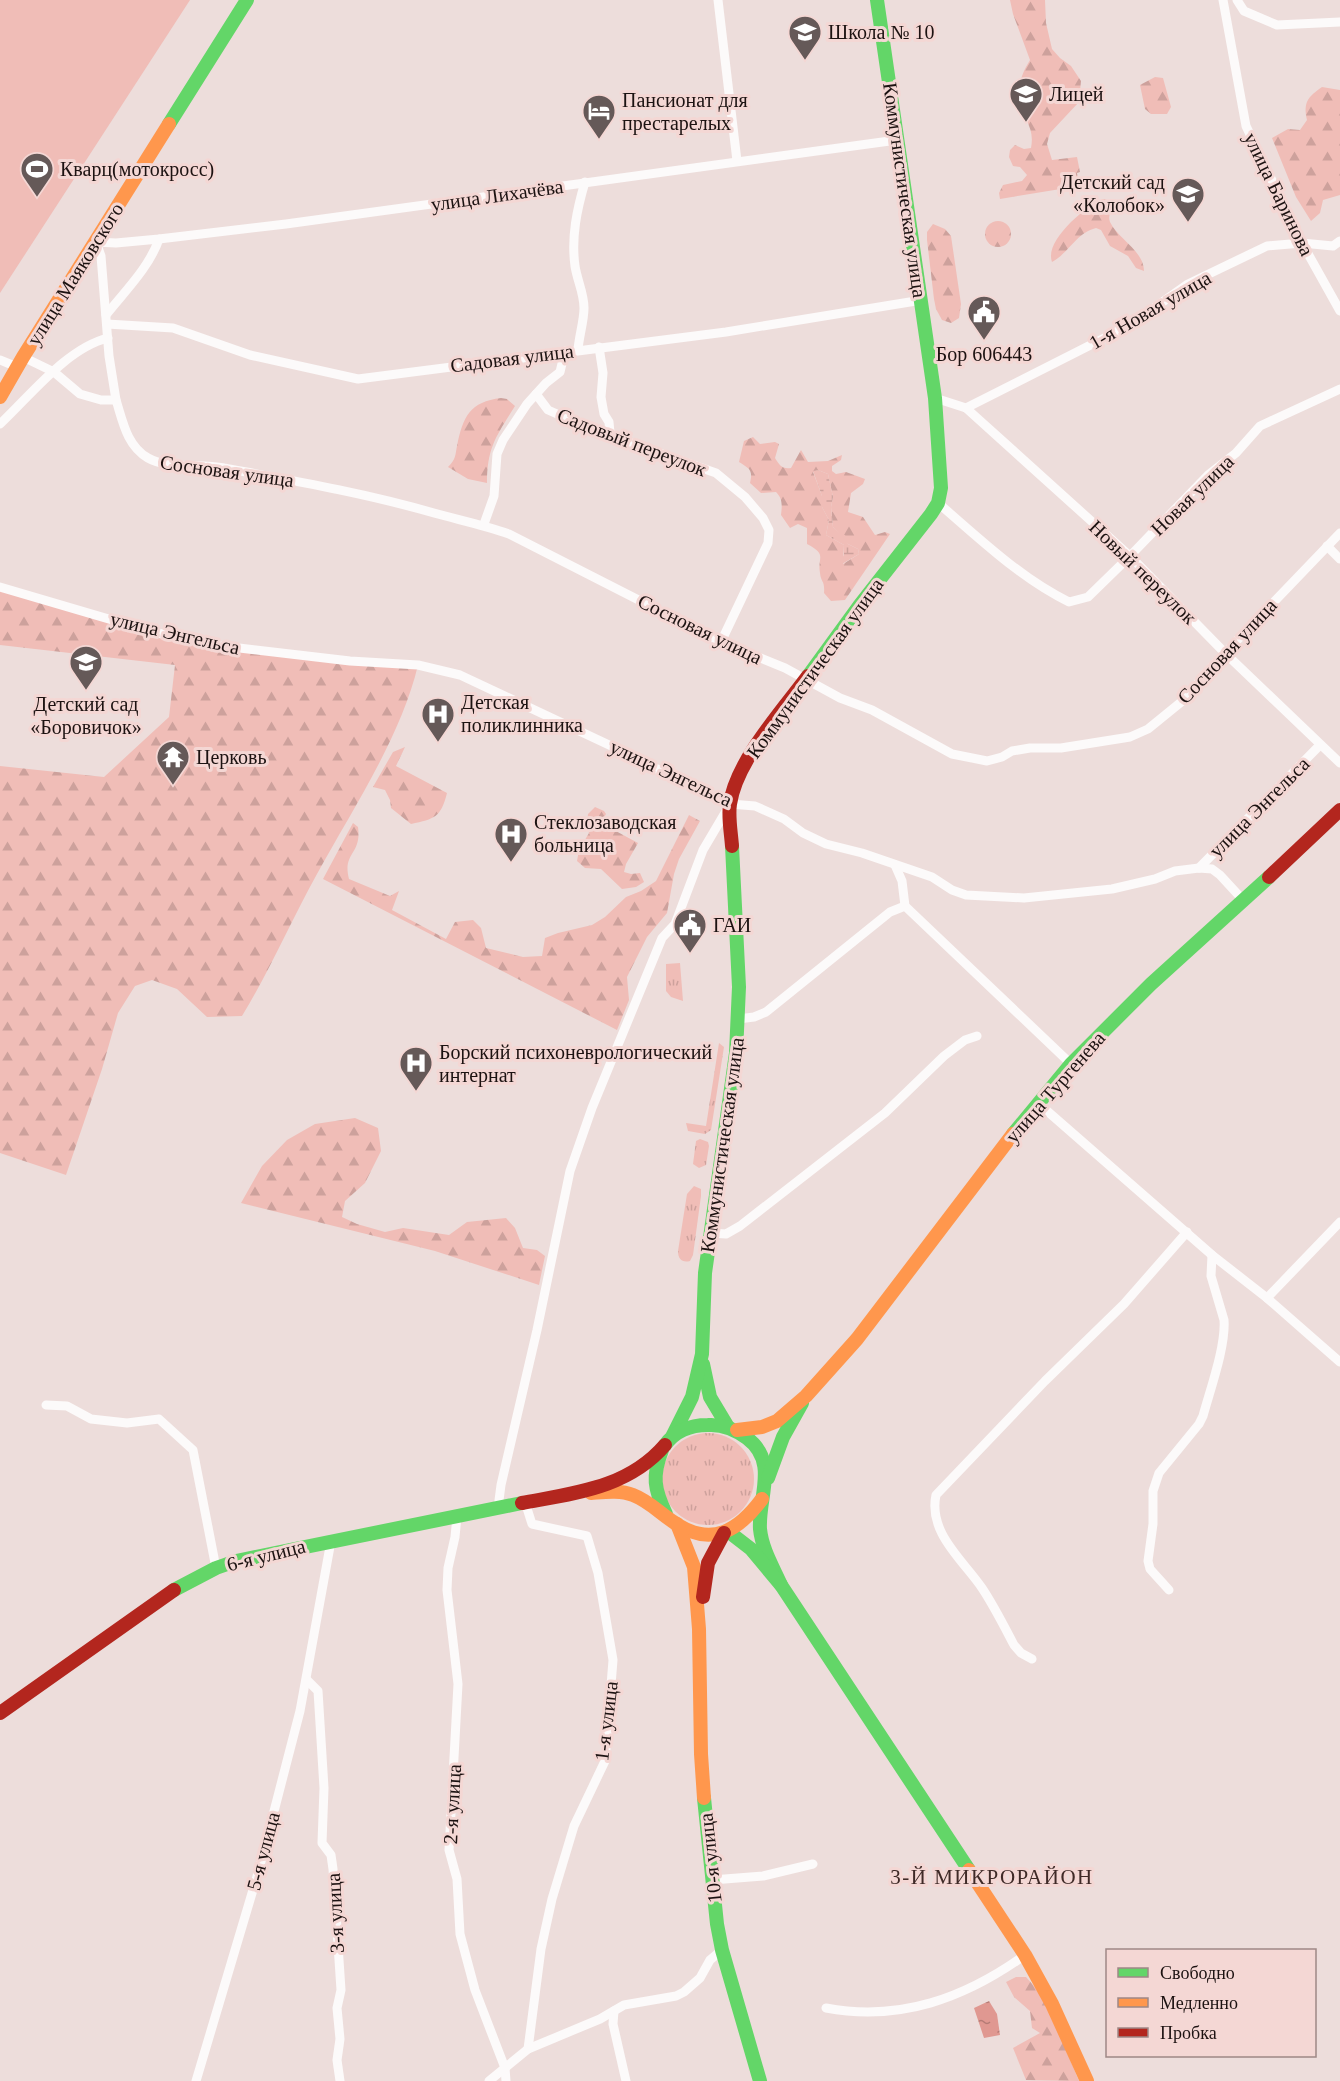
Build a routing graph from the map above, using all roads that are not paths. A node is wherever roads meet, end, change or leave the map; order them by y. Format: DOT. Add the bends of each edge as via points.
graph roads {
  1 [pos="247,0"];
  2 [pos="718,0"];
  3 [pos="877,0"];
  4 [pos="1223,0"];
  5 [pos="1237,0"];
  6 [pos="1340,22"];
  7 [pos="897,140"];
  8 [pos="737,161"];
  9 [pos="585,182"];
  10 [pos="159,239"];
  11 [pos="96,242"];
  12 [pos="1340,242"];
  13 [pos="1302,243"];
  14 [pos="922,300"];
  15 [pos="1340,310"];
  16 [pos="106,320"];
  17 [pos="108,338"];
  18 [pos="600,347"];
  19 [pos="578,350"];
  20 [pos="565,351"];
  21 [pos="0,360"];
  22 [pos="20,362"];
  23 [pos="54,372"];
  24 [pos="1340,388"];
  25 [pos="536,394"];
  26 [pos="0,397"];
  27 [pos="935,398"];
  28 [pos="116,400"];
  29 [pos="966,408"];
  30 [pos="0,424"];
  31 [pos="610,433"];
  32 [pos="938,503"];
  33 [pos="484,524"];
  34 [pos="1340,533"];
  35 [pos="1327,546"];
  36 [pos="1130,556"];
  37 [pos="1340,559"];
  38 [pos="0,587"];
  39 [pos="721,642"];
  40 [pos="1226,654"];
  41 [pos="805,679"];
  42 [pos="1320,745"];
  43 [pos="1340,763"];
  44 [pos="730,804"];
  45 [pos="1340,810"];
  46 [pos="895,865"];
  47 [pos="1199,868"];
  48 [pos="1243,900"];
  49 [pos="905,906"];
  50 [pos="738,1019"];
  51 [pos="978,1036"];
  52 [pos="1071,1064"];
  53 [pos="1038,1102"];
  54 [pos="1340,1222"];
  55 [pos="1186,1232"];
  56 [pos="711,1233"];
  57 [pos="1212,1255"];
  58 [pos="1267,1298"];
  59 [pos="702,1354"];
  60 [pos="1340,1362"];
  61 [pos="806,1396"];
  62 [pos="46,1405"];
  63 [pos="732,1429"];
  64 [pos="673,1435"];
  65 [pos="663,1448"];
  66 [pos="766,1484"];
  67 [pos="573,1493"];
  68 [pos="762,1499"];
  69 [pos="525,1503"];
  70 [pos="498,1508"];
  71 [pos="666,1514"];
  72 [pos="457,1516"];
  73 [pos="676,1524"];
  74 [pos="727,1533"];
  75 [pos="331,1541"];
  76 [pos="216,1568"];
  77 [pos="781,1585"];
  78 [pos="1169,1590"];
  79 [pos="699,1629"];
  80 [pos="1032,1659"];
  81 [pos="307,1680"];
  82 [pos="0,1713"];
  83 [pos="813,1864"];
  84 [pos="712,1880"];
  85 [pos="722,1950"];
  86 [pos="1025,1954"];
  87 [pos="826,2008"];
  88 [pos="614,2011"];
  89 [pos="528,2049"];
  90 [pos="505,2068"];
  91 [pos="196,2081"];
  92 [pos="340,2081"];
  93 [pos="489,2081"];
  94 [pos="506,2081"];
  95 [pos="626,2081"];
  96 [pos="760,2081"];
  97 [pos="1087,2081"];
  1 -- 11 [label="street, улица Маяковского"];
  2 -- 8 [label="street"];
  3 -- 7 [label="street, Коммунистическая улица"];
  4 -- 13 [label="street, улица Баринова" via="1246,126"];
  5 -- 6 [label="street" via="1244,11 1277,25"];
  7 -- 8 [label="street, улица Лихачёва"];
  7 -- 14 [label="street, Коммунистическая улица"];
  8 -- 9 [label="street, улица Лихачёва"];
  9 -- 10 [label="street, улица Лихачёва"];
  9 -- 19 [label="street" via="574,242 584,310"];
  10 -- 11 [label="street, улица Лихачёва"];
  10 -- 16 [label="street"];
  11 -- 16 [label="street, Сосновая улица" via="101,256"];
  11 -- 22 [label="street, улица Маяковского"];
  12 -- 13 [label="street, 1-я Новая улица" via="1333,246"];
  13 -- 15 [label="street, улица Баринова"];
  13 -- 29 [label="street, 1-я Новая улица" via="1267,246 1188,284 1130,325"];
  14 -- 18 [label="street, Садовая улица" via="726,332"];
  14 -- 27 [label="street, Коммунистическая улица"];
  16 -- 17 [label="street, Сосновая улица"];
  16 -- 20 [label="street, Садовая улица" via="173,328 250,355 358,379"];
  17 -- 23 [label="street" via="86,346"];
  17 -- 28 [label="street, Сосновая улица"];
  18 -- 19 [label="street, Садовая улица"];
  18 -- 31 [label="street" via="601,397"];
  19 -- 20 [label="street, Садовая улица"];
  20 -- 25 [label="street" via="560,372"];
  21 -- 22 [label="street"];
  22 -- 23 [label="street"];
  22 -- 26 [label="street, улица Маяковского"];
  23 -- 28 [label="street" via="80,394"];
  23 -- 30 [label="street"];
  24 -- 36 [label="street, Новая улица" via="1260,426"];
  25 -- 31 [label="street, Садовый переулок" via="548,410"];
  25 -- 33 [label="street" via="497,454 494,496"];
  27 -- 29 [label="street, Новый переулок"];
  27 -- 32 [label="street, Коммунистическая улица"];
  28 -- 33 [label="street, Сосновая улица" via="131,443 158,464 220,467 336,488"];
  29 -- 36 [label="street, Новый переулок"];
  31 -- 39 [label="street, Садовый переулок" via="716,473 763,518 768,543"];
  32 -- 36 [label="street, Новая улица" via="1013,567 1070,602 1088,597"];
  32 -- 41 [label="street, Коммунистическая улица"];
  33 -- 39 [label="street, Сосновая улица"];
  34 -- 35 [label="street, Сосновая улица"];
  35 -- 37 [label="street"];
  35 -- 40 [label="street, Сосновая улица"];
  36 -- 40 [label="street, Новый переулок"];
  38 -- 44 [label="street, улица Энгельса" via="153,632 214,645 418,665 450,672"];
  39 -- 41 [label="street, Сосновая улица"];
  40 -- 41 [label="street, Сосновая улица" via="1191,694 1148,729 1130,737 1089,744 1012,751 987,761 952,754"];
  40 -- 42 [label="street, Новый переулок"];
  41 -- 44 [label="street, Коммунистическая улица" via="739,773"];
  42 -- 43 [label="street, Новый переулок"];
  42 -- 47 [label="street, улица Энгельса"];
  44 -- 46 [label="street, улица Энгельса" via="755,806 826,844"];
  44 -- 50 [label="street, Коммунистическая улица"];
  44 -- 70 [label="street" via="703,850 675,924 662,938 570,1172"];
  45 -- 48 [label="street, улица Тургенева"];
  46 -- 47 [label="street, улица Энгельса" via="932,877 966,895 1024,898 1112,889"];
  46 -- 49 [label="street" via="902,881"];
  47 -- 48 [label="street, улица Энгельса" via="1212,869"];
  48 -- 52 [label="street, улица Тургенева"];
  49 -- 50 [label="street" via="890,912 766,1012"];
  49 -- 52 [label="street"];
  50 -- 56 [label="street, Коммунистическая улица"];
  51 -- 56 [label="street" via="965,1040 944,1056 885,1113 741,1226 726,1234"];
  52 -- 53 [label="street, улица Тургенева"];
  53 -- 55 [label="street"];
  53 -- 61 [label="street, улица Тургенева" via="879,1310"];
  54 -- 58 [label="street"];
  55 -- 57 [label="street"];
  55 -- 80 [label="street" via="1124,1304 936,1495 935,1512 942,1536 982,1588 1014,1645"];
  56 -- 59 [label="street, Коммунистическая улица" via="705,1273"];
  57 -- 58 [label="street"];
  57 -- 78 [label="street" via="1210,1276 1225,1327 1221,1350 1203,1416 1159,1473 1153,1491 1148,1561 1150,1569"];
  58 -- 60 [label="street"];
  59 -- 63 [label="street, Коммунистическая улица" via="710,1401"];
  59 -- 64 [label="street, Коммунистическая улица" via="692,1397"];
  61 -- 63 [label="street, улица Тургенева" via="777,1421 762,1427"];
  61 -- 66 [label="street, улица Тургенева" via="783,1437"];
  62 -- 76 [label="street" via="67,1406 91,1419 127,1423 159,1419 193,1450"];
  63 -- 64 [label="street" via="708,1424"];
  63 -- 66 [label="street" via="749,1440 761,1457"];
  64 -- 65 [label="street"];
  65 -- 67 [label="street" via="633,1473"];
  65 -- 71 [label="street" via="655,1469 656,1492"];
  66 -- 68 [label="street"];
  67 -- 69 [label="street, 6-я улица"];
  67 -- 71 [label="street" via="618,1492"];
  68 -- 74 [label="street" via="746,1521"];
  68 -- 77 [label="street" via="760,1530"];
  69 -- 70 [label="street, 6-я улица"];
  69 -- 89 [label="street, 1-я улица" via="532,1524 587,1536 598,1573 613,1660 605,1761 574,1826 552,1899 541,1948"];
  70 -- 72 [label="street, 6-я улица"];
  71 -- 73 [label="street"];
  72 -- 75 [label="street, 6-я улица"];
  72 -- 90 [label="street, 2-я улица" via="447,1590 458,1684 449,1850 457,1879 460,1934 475,1990"];
  73 -- 74 [label="street" via="707,1534"];
  73 -- 79 [label="street, 10-я улица" via="694,1567"];
  74 -- 77 [label="street" via="743,1540"];
  74 -- 79 [label="street, 10-я улица" via="712,1550 706,1565"];
  75 -- 76 [label="street, 6-я улица"];
  75 -- 81 [label="street, 5-я улица"];
  76 -- 82 [label="street, 6-я улица" via="179,1587"];
  77 -- 86 [label="street"];
  79 -- 84 [label="street, 10-я улица" via="701,1754"];
  81 -- 91 [label="street, 5-я улица" via="258,1873"];
  81 -- 92 [label="street, 3-я улица" via="318,1691 324,1788 322,1843 331,1855 333,1869 340,1990"];
  83 -- 84 [label="street" via="763,1876"];
  84 -- 85 [label="street, 10-я улица"];
  85 -- 88 [label="street" via="684,1992 632,2003"];
  85 -- 96 [label="street, 10-я улица"];
  86 -- 87 [label="street" via="971,1988 930,2004 890,2012"];
  86 -- 97 [label="street"];
  88 -- 89 [label="street"];
  88 -- 95 [label="street" via="613,2024"];
  89 -- 90 [label="street"];
  90 -- 93 [label="street"];
  90 -- 94 [label="street, 2-я улица"];
}
